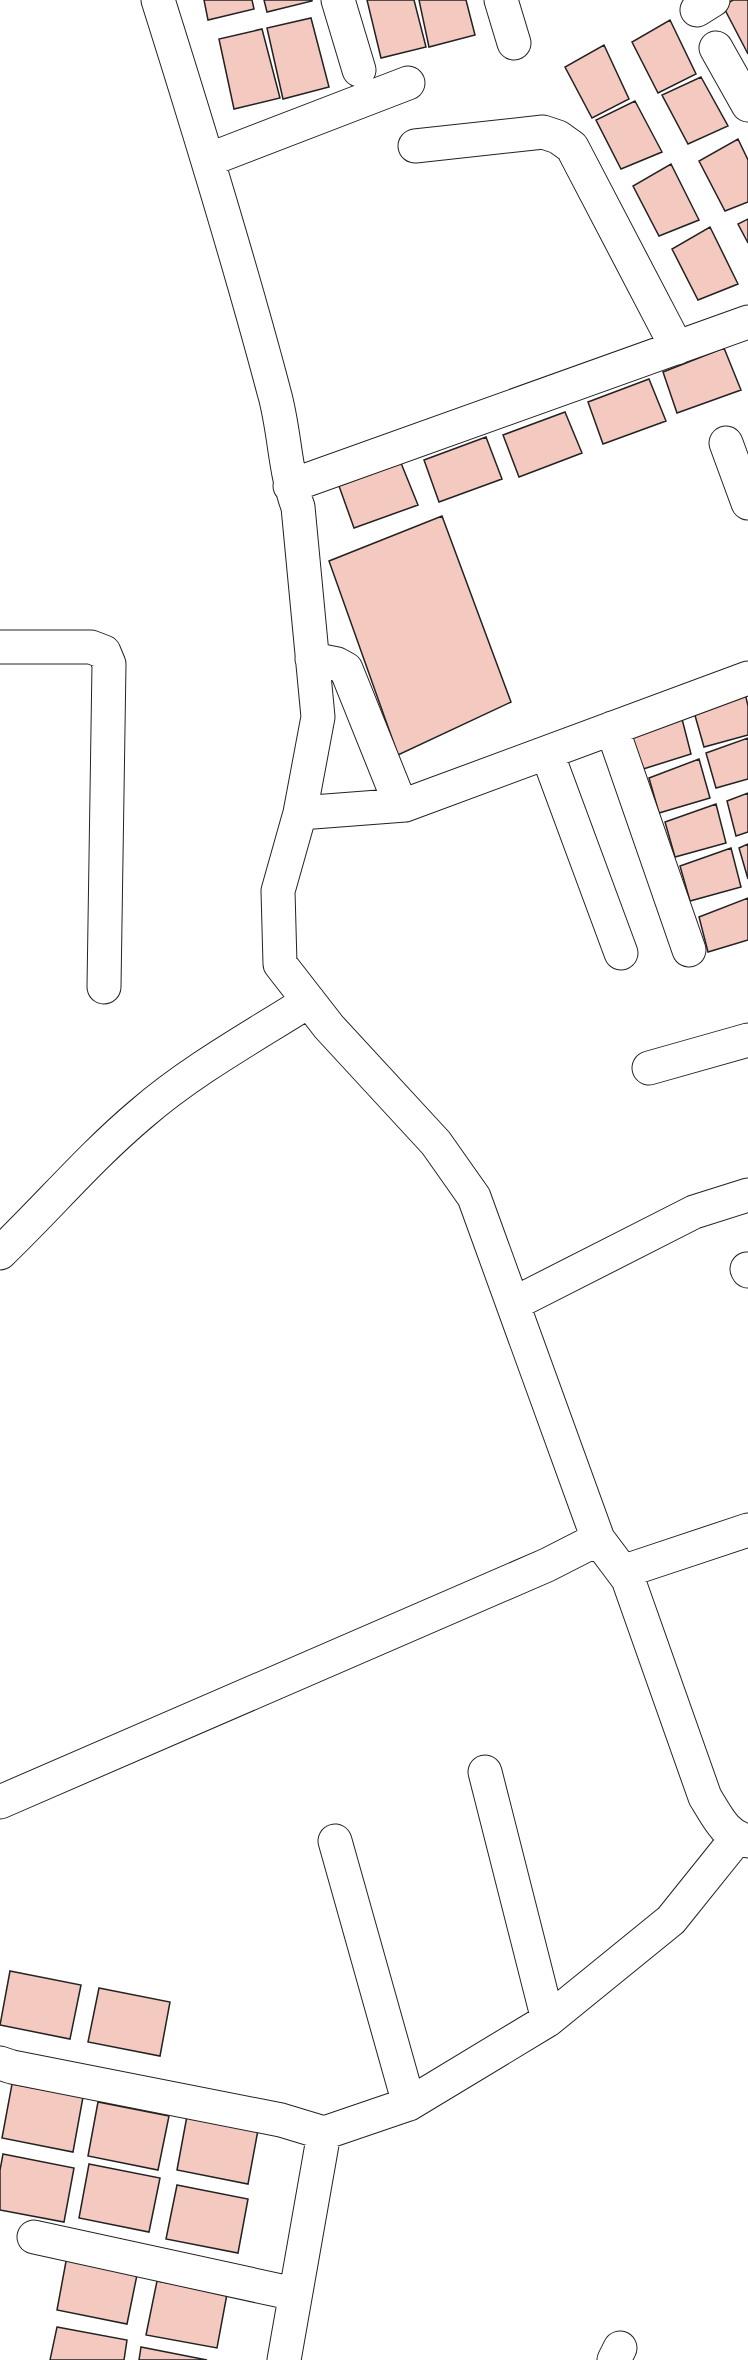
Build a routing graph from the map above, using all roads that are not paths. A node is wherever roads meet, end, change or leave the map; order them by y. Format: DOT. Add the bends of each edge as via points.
graph roads {
  1 [pos="158,0"];
  2 [pos="338,0"];
  3 [pos="501,0"];
  4 [pos="514,43"];
  5 [pos="716,48"];
  6 [pos="359,70"];
  7 [pos="408,83"];
  8 [pos="748,105"];
  9 [pos="415,146"];
  10 [pos="208,160"];
  11 [pos="748,322"];
  12 [pos="677,348"];
  13 [pos="726,443"];
  14 [pos="290,486"];
  15 [pos="748,503"];
  16 [pos="0,647"];
  17 [pos="312,659"];
  18 [pos="748,678"];
  19 [pos="612,728"];
  20 [pos="547,753"];
  21 [pos="405,805"];
  22 [pos="300,813"];
  23 [pos="689,950"];
  24 [pos="621,953"];
  25 [pos="104,987"];
  26 [pos="309,1001"];
  27 [pos="748,1040"];
  28 [pos="649,1068"];
  29 [pos="748,1195"];
  30 [pos="0,1253"];
  31 [pos="513,1304"];
  32 [pos="748,1530"];
  33 [pos="598,1539"];
  34 [pos="627,1579"];
  35 [pos="485,1772"];
  36 [pos="0,1802"];
  37 [pos="742,1840"];
  38 [pos="335,1841"];
  39 [pos="548,2020"];
  40 [pos="0,2063"];
  41 [pos="409,2104"];
  42 [pos="324,2133"];
  43 [pos="34,2237"];
  44 [pos="295,2294"];
  45 [pos="284,2360"];
  1 -- 10 [label="street"];
  2 -- 6 [label="street"];
  3 -- 4 [label="street"];
  5 -- 8 [label="street"];
  7 -- 10 [label="street"];
  9 -- 12 [label="street" via="543,132 558,136 572,147"];
  10 -- 14 [label="street" via="275,395"];
  11 -- 12 [label="street"];
  12 -- 14 [label="street"];
  13 -- 15 [label="street"];
  14 -- 17 [label="street" via="298,507"];
  16 -- 25 [label="street" via="91,647 104,652 109,664"];
  17 -- 21 [label="street" via="346,669 399,801"];
  17 -- 22 [label="street" via="318,717"];
  18 -- 19 [label="street"];
  19 -- 20 [label="street"];
  19 -- 23 [label="street"];
  20 -- 21 [label="street"];
  20 -- 24 [label="street"];
  21 -- 22 [label="street"];
  22 -- 26 [label="street" via="278,891 280,964"];
  26 -- 30 [label="street" via="213,1061 142,1113 89,1161"];
  26 -- 31 [label="street" via="436,1143 474,1197"];
  27 -- 28 [label="street"];
  29 -- 31 [label="street" via="694,1212"];
  31 -- 33 [label="street"];
  32 -- 34 [label="street" via="634,1568"];
  33 -- 34 [label="street"];
  33 -- 36 [label="street" via="547,1565"];
  34 -- 37 [label="street" via="705,1797 722,1826"];
  35 -- 39 [label="street"];
  37 -- 39 [label="street" via="671,1920"];
  38 -- 41 [label="street"];
  39 -- 41 [label="street"];
  40 -- 42 [label="street" via="281,2120"];
  41 -- 42 [label="street"];
  42 -- 44 [label="street"];
  43 -- 44 [label="street"];
  44 -- 45 [label="street"];
}
